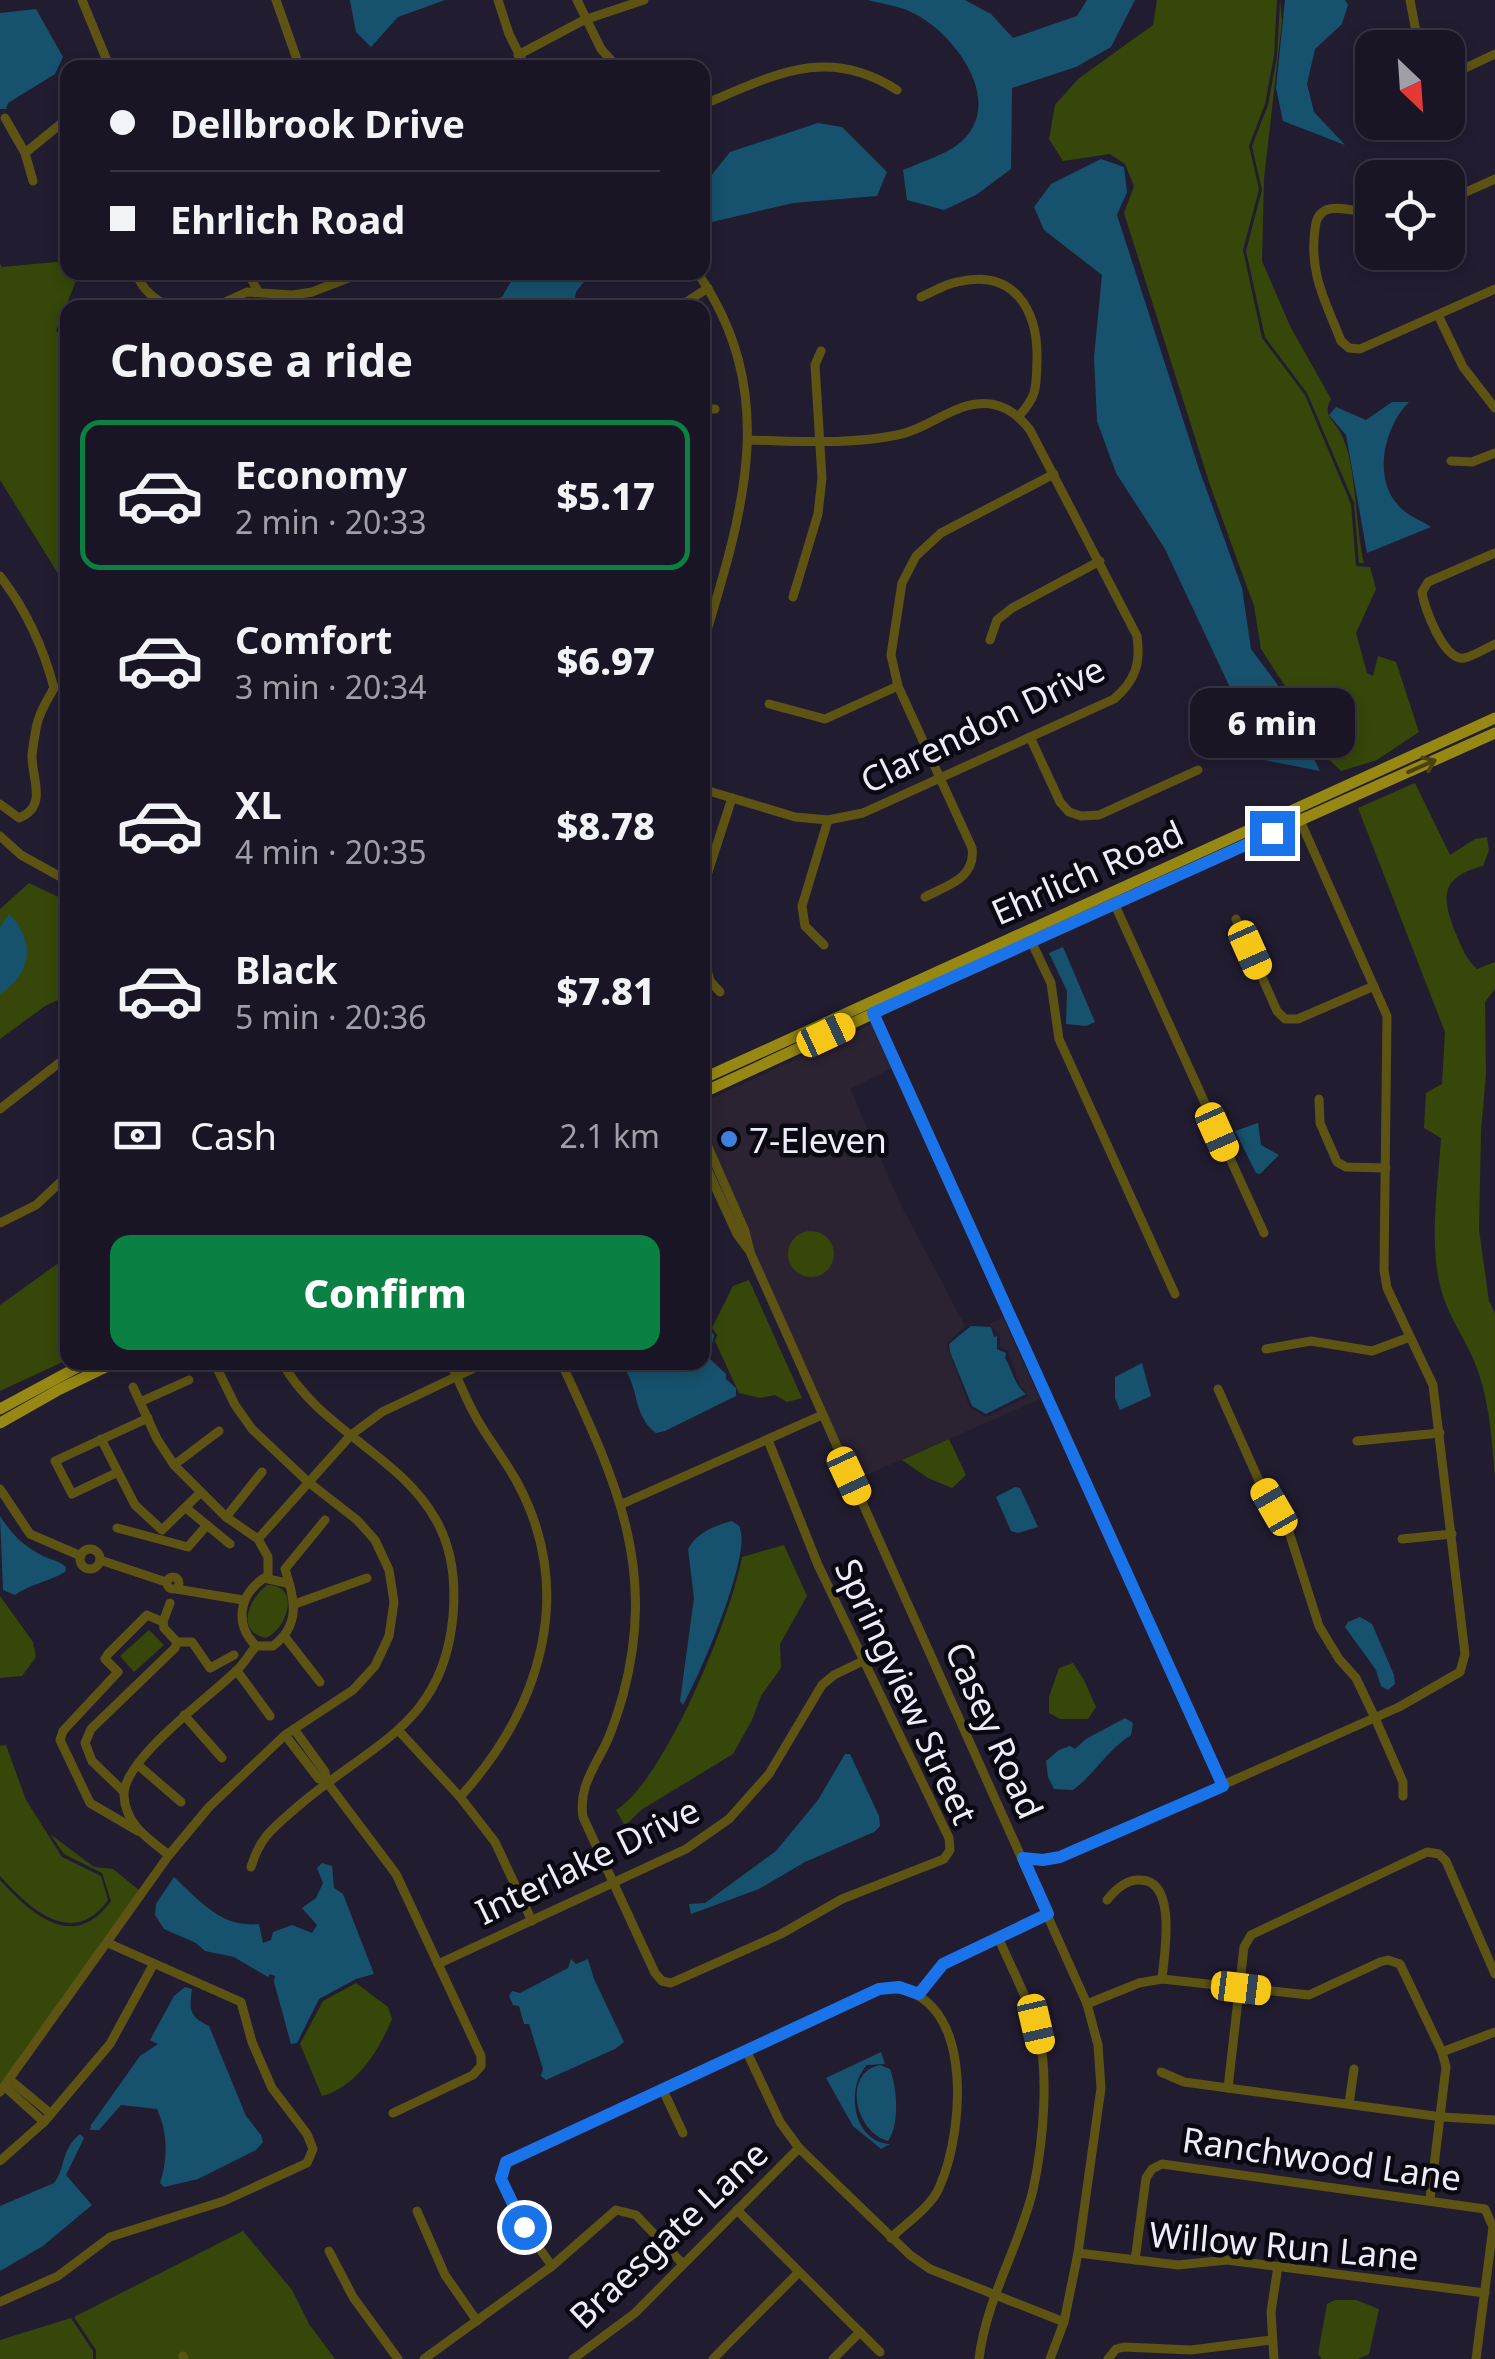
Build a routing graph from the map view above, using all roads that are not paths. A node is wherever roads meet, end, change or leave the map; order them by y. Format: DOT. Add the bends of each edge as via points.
graph roads {
  1 [pos="82,0"];
  2 [pos="276,0"];
  3 [pos="498,0"];
  4 [pos="577,0"];
  5 [pos="644,0"];
  6 [pos="1410,0"];
  7 [pos="584,20"];
  8 [pos="1416,30"];
  9 [pos="1495,54"];
  10 [pos="518,55"];
  11 [pos="107,60"];
  12 [pos="297,60"];
  13 [pos="521,60"];
  14 [pos="610,60"];
  15 [pos="1465,68"];
  16 [pos="898,90"];
  17 [pos="710,102"];
  18 [pos="5,118"];
  19 [pos="60,124"];
  20 [pos="24,153"];
  21 [pos="1495,178"];
  22 [pos="33,181"];
  23 [pos="1465,192"];
  24 [pos="1355,212"];
  25 [pos="138,280"];
  26 [pos="252,280"];
  27 [pos="343,280"];
  28 [pos="702,280"];
  29 [pos="708,288"];
  30 [pos="1495,289"];
  31 [pos="258,292"];
  32 [pos="921,297"];
  33 [pos="156,300"];
  34 [pos="230,300"];
  35 [pos="689,300"];
  36 [pos="1438,315"];
  37 [pos="820,350"];
  38 [pos="1495,408"];
  39 [pos="710,409"];
  40 [pos="715,409"];
  41 [pos="1019,416"];
  42 [pos="748,440"];
  43 [pos="822,441"];
  44 [pos="1495,453"];
  45 [pos="1451,461"];
  46 [pos="1054,474"];
  47 [pos="1495,554"];
  48 [pos="1100,561"];
  49 [pos="0,576"];
  50 [pos="793,597"];
  51 [pos="710,620"];
  52 [pos="990,640"];
  53 [pos="1495,644"];
  54 [pos="898,686"];
  55 [pos="770,704"];
  56 [pos="1495,718"];
  57 [pos="1495,733"];
  58 [pos="1030,738"];
  59 [pos="1198,770"];
  60 [pos="940,778"];
  61 [pos="710,791"];
  62 [pos="732,798"];
  63 [pos="0,804"];
  64 [pos="1298,815"];
  65 [pos="828,820"];
  66 [pos="0,836"];
  67 [pos="710,866"];
  68 [pos="60,878"];
  69 [pos="925,897"];
  70 [pos="1114,903"];
  71 [pos="1063,912"];
  72 [pos="1236,919"];
  73 [pos="1031,941"];
  74 [pos="824,945"];
  75 [pos="993,958"];
  76 [pos="710,982"];
  77 [pos="1374,986"];
  78 [pos="720,992"];
  79 [pos="870,1008"];
  80 [pos="60,1062"];
  81 [pos="710,1076"];
  82 [pos="710,1090"];
  83 [pos="1319,1099"];
  84 [pos="0,1109"];
  85 [pos="710,1151"];
  86 [pos="1386,1168"];
  87 [pos="710,1175"];
  88 [pos="60,1183"];
  89 [pos="0,1223"];
  90 [pos="1264,1232"];
  91 [pos="750,1252"];
  92 [pos="1175,1294"];
  93 [pos="1410,1337"];
  94 [pos="1266,1349"];
  95 [pos="72,1370"];
  96 [pos="99,1370"];
  97 [pos="218,1370"];
  98 [pos="287,1370"];
  99 [pos="454,1370"];
  100 [pos="470,1370"];
  101 [pos="564,1370"];
  102 [pos="457,1376"];
  103 [pos="189,1380"];
  104 [pos="133,1386"];
  105 [pos="1218,1389"];
  106 [pos="140,1402"];
  107 [pos="0,1409"];
  108 [pos="822,1414"];
  109 [pos="148,1418"];
  110 [pos="0,1424"];
  111 [pos="218,1431"];
  112 [pos="1440,1433"];
  113 [pos="351,1435"];
  114 [pos="101,1440"];
  115 [pos="768,1440"];
  116 [pos="1357,1442"];
  117 [pos="174,1465"];
  118 [pos="262,1472"];
  119 [pos="116,1473"];
  120 [pos="307,1481"];
  121 [pos="0,1490"];
  122 [pos="200,1493"];
  123 [pos="622,1504"];
  124 [pos="186,1508"];
  125 [pos="226,1517"];
  126 [pos="325,1520"];
  127 [pos="207,1525"];
  128 [pos="117,1528"];
  129 [pos="1452,1534"];
  130 [pos="160,1535"];
  131 [pos="258,1539"];
  132 [pos="1402,1539"];
  133 [pos="230,1544"];
  134 [pos="268,1577"];
  135 [pos="367,1578"];
  136 [pos="286,1583"];
  137 [pos="242,1600"];
  138 [pos="170,1604"];
  139 [pos="294,1604"];
  140 [pos="164,1622"];
  141 [pos="285,1637"];
  142 [pos="176,1645"];
  143 [pos="256,1646"];
  144 [pos="234,1655"];
  145 [pos="864,1660"];
  146 [pos="237,1670"];
  147 [pos="320,1682"];
  148 [pos="184,1715"];
  149 [pos="270,1716"];
  150 [pos="1374,1718"];
  151 [pos="399,1731"];
  152 [pos="290,1732"];
  153 [pos="222,1758"];
  154 [pos="138,1765"];
  155 [pos="326,1781"];
  156 [pos="1223,1786"];
  157 [pos="124,1792"];
  158 [pos="1403,1796"];
  159 [pos="460,1797"];
  160 [pos="181,1802"];
  161 [pos="139,1832"];
  162 [pos="168,1854"];
  163 [pos="1023,1858"];
  164 [pos="251,1868"];
  165 [pos="614,1883"];
  166 [pos="1107,1900"];
  167 [pos="1048,1914"];
  168 [pos="532,1920"];
  169 [pos="998,1937"];
  170 [pos="108,1943"];
  171 [pos="438,1964"];
  172 [pos="153,1965"];
  173 [pos="1495,1974"];
  174 [pos="1162,1979"];
  175 [pos="1241,1988"];
  176 [pos="919,1994"];
  177 [pos="1087,2004"];
  178 [pos="1495,2032"];
  179 [pos="746,2050"];
  180 [pos="1442,2052"];
  181 [pos="1354,2069"];
  182 [pos="1162,2072"];
  183 [pos="5,2087"];
  184 [pos="662,2088"];
  185 [pos="1228,2088"];
  186 [pos="1349,2104"];
  187 [pos="393,2113"];
  188 [pos="1442,2117"];
  189 [pos="47,2118"];
  190 [pos="1495,2120"];
  191 [pos="682,2133"];
  192 [pos="799,2148"];
  193 [pos="0,2161"];
  194 [pos="1430,2199"];
  195 [pos="738,2210"];
  196 [pos="417,2211"];
  197 [pos="891,2238"];
  198 [pos="329,2251"];
  199 [pos="1078,2253"];
  200 [pos="1135,2260"];
  201 [pos="683,2264"];
  202 [pos="552,2266"];
  203 [pos="1278,2266"];
  204 [pos="799,2272"];
  205 [pos="1484,2293"];
  206 [pos="994,2295"];
  207 [pos="0,2302"];
  208 [pos="477,2320"];
  209 [pos="1064,2322"];
  210 [pos="860,2332"];
  211 [pos="1271,2340"];
  212 [pos="880,2352"];
  213 [pos="1191,2354"];
  214 [pos="398,2359"];
  215 [pos="424,2359"];
  216 [pos="573,2359"];
  217 [pos="713,2359"];
  218 [pos="834,2359"];
  219 [pos="979,2359"];
  220 [pos="1050,2359"];
  221 [pos="1108,2359"];
  222 [pos="1274,2359"];
  223 [pos="1476,2359"];
  1 -- 11 [label="street"];
  2 -- 12 [label="street"];
  3 -- 10 [label="street"];
  4 -- 7 [label="street"];
  5 -- 7 [label="street"];
  6 -- 8 [label="street"];
  7 -- 10 [label="street"];
  7 -- 14 [label="street"];
  9 -- 15 [label="street"];
  10 -- 13 [label="street"];
  16 -- 17 [label="street" via="858,69 811,65"];
  18 -- 20 [label="street"];
  19 -- 20 [label="street"];
  20 -- 22 [label="street"];
  21 -- 23 [label="street"];
  24 -- 36 [label="street" via="1322,212 1312,252 1342,341 1360,350"];
  25 -- 33 [label="street"];
  26 -- 31 [label="street"];
  27 -- 31 [label="street" via="293,295"];
  28 -- 29 [label="street"];
  29 -- 35 [label="street"];
  29 -- 42 [label="street" via="738,363"];
  30 -- 36 [label="street"];
  31 -- 34 [label="street"];
  32 -- 41 [label="street" via="978,279 1008,288 1025,303 1038,332 1036,393"];
  36 -- 38 [label="street" via="1463,367"];
  37 -- 43 [label="street"];
  39 -- 40 [label="street"];
  41 -- 43 [label="street" via="979,404 898,435"];
  41 -- 46 [label="street, Clarendon Drive"];
  42 -- 43 [label="street"];
  42 -- 51 [label="street" via="738,525"];
  43 -- 50 [label="street" via="818,514"];
  44 -- 45 [label="street"];
  46 -- 48 [label="street, Clarendon Drive"];
  46 -- 54 [label="street" via="941,533 916,556 902,582 892,632"];
  47 -- 53 [label="street" via="1428,582 1422,592 1453,657"];
  48 -- 52 [label="street" via="1012,608 997,620"];
  48 -- 58 [label="street, Clarendon Drive" via="1138,636 1136,673 1114,699"];
  49 -- 63 [label="street" via="29,620 54,688 38,719 32,759 36,801 19,818"];
  54 -- 55 [label="street" via="825,719"];
  54 -- 60 [label="street"];
  56 -- 64 [label="main road, Ehrlich Road"];
  64 -- 57 [label="main road, Ehrlich Road, one-way"];
  58 -- 59 [label="street" via="1060,802 1082,816 1100,815"];
  58 -- 60 [label="street, Clarendon Drive"];
  60 -- 65 [label="street, Clarendon Drive" via="864,813"];
  60 -- 69 [label="street" via="974,860 964,876"];
  61 -- 62 [label="street, Clarendon Drive"];
  62 -- 65 [label="street, Clarendon Drive"];
  62 -- 67 [label="street"];
  64 -- 70 [label="main road, Ehrlich Road"];
  64 -- 71 [label="main road, Ehrlich Road"];
  64 -- 77 [label="street"];
  65 -- 74 [label="street" via="802,906 806,926"];
  66 -- 68 [label="street" via="20,856"];
  70 -- 73 [label="main road, Ehrlich Road"];
  70 -- 90 [label="street"];
  71 -- 75 [label="main road"];
  71 -- 79 [label="main road, Ehrlich Road"];
  72 -- 77 [label="street" via="1285,1019"];
  73 -- 75 [label="main road, Ehrlich Road"];
  73 -- 92 [label="street" via="1051,983 1058,1039"];
  75 -- 79 [label="main road, Ehrlich Road"];
  76 -- 78 [label="street"];
  77 -- 86 [label="street" via="1389,1038"];
  79 -- 81 [label="main road, Ehrlich Road"];
  79 -- 82 [label="main road, Ehrlich Road"];
  79 -- 156 [label="street"];
  80 -- 84 [label="street"];
  83 -- 86 [label="street" via="1320,1123 1336,1162"];
  85 -- 91 [label="street, Casey Road"];
  86 -- 93 [label="street" via="1384,1270"];
  87 -- 91 [label="street, Casey Road"];
  88 -- 89 [label="street"];
  91 -- 108 [label="street, Casey Road"];
  93 -- 94 [label="street" via="1372,1351 1311,1341"];
  93 -- 112 [label="street" via="1433,1384"];
  95 -- 107 [label="main road"];
  96 -- 110 [label="main road"];
  97 -- 120 [label="street" via="252,1430"];
  98 -- 113 [label="street" via="306,1397"];
  99 -- 102 [label="street"];
  100 -- 102 [label="street"];
  101 -- 123 [label="street"];
  102 -- 113 [label="street" via="382,1412"];
  102 -- 159 [label="street" via="523,1495 546,1588 542,1654 517,1720"];
  103 -- 106 [label="street"];
  104 -- 106 [label="street"];
  105 -- 150 [label="street" via="1289,1532 1319,1626 1356,1678"];
  106 -- 109 [label="street"];
  108 -- 115 [label="street"];
  108 -- 163 [label="street, Casey Road"];
  109 -- 114 [label="street"];
  109 -- 117 [label="street"];
  111 -- 117 [label="street"];
  112 -- 116 [label="street"];
  112 -- 129 [label="street"];
  113 -- 120 [label="street"];
  113 -- 151 [label="street" via="406,1480 435,1519 456,1585 450,1648 426,1702"];
  114 -- 119 [label="street"];
  114 -- 119 [label="street" via="56,1461 72,1494"];
  115 -- 123 [label="street"];
  115 -- 145 [label="street, Springview Street"];
  117 -- 122 [label="street"];
  118 -- 125 [label="street"];
  119 -- 130 [label="street"];
  120 -- 131 [label="street"];
  120 -- 152 [label="street" via="375,1540 390,1570 394,1602 375,1666 353,1690"];
  121 -- 137 [label="street" via="30,1534 81,1556 91,1549 100,1560 166,1582 172,1576 200,1594"];
  122 -- 124 [label="street"];
  122 -- 125 [label="street"];
  123 -- 165 [label="street" via="636,1594 633,1644 619,1708 580,1800"];
  124 -- 127 [label="street"];
  124 -- 130 [label="street"];
  125 -- 131 [label="street"];
  126 -- 136 [label="street" via="285,1569"];
  127 -- 130 [label="street" via="188,1547"];
  127 -- 133 [label="street"];
  128 -- 130 [label="street"];
  129 -- 132 [label="street"];
  129 -- 150 [label="street, Casey Road" via="1465,1654 1460,1672"];
  131 -- 134 [label="street" via="268,1557"];
  134 -- 136 [label="street"];
  134 -- 137 [label="street"];
  135 -- 139 [label="street"];
  136 -- 139 [label="street"];
  137 -- 143 [label="street" via="242,1625"];
  138 -- 140 [label="street"];
  139 -- 141 [label="street"];
  140 -- 142 [label="street"];
  140 -- 161 [label="street" via="147,1615 108,1654 105,1659 118,1672 60,1740 90,1803"];
  141 -- 143 [label="street" via="274,1646"];
  141 -- 147 [label="street"];
  142 -- 144 [label="street" via="192,1642 210,1668"];
  142 -- 157 [label="street" via="91,1728 86,1743 92,1761"];
  143 -- 146 [label="street"];
  145 -- 165 [label="street, Interlake Drive" via="822,1684 769,1774 729,1819 686,1849"];
  145 -- 165 [label="street, Springview Street" via="949,1838 944,1859 842,1899 672,1983 655,1974"];
  146 -- 148 [label="street"];
  146 -- 149 [label="street"];
  148 -- 153 [label="street"];
  148 -- 154 [label="street"];
  150 -- 156 [label="street, Casey Road"];
  150 -- 158 [label="street"];
  151 -- 155 [label="street"];
  151 -- 159 [label="street"];
  152 -- 155 [label="street"];
  152 -- 162 [label="street"];
  154 -- 157 [label="street"];
  154 -- 160 [label="street"];
  155 -- 164 [label="street" via="268,1832"];
  155 -- 171 [label="street" via="396,1874"];
  156 -- 163 [label="street, Casey Road" via="1060,1857"];
  157 -- 161 [label="street"];
  159 -- 168 [label="street" via="495,1842"];
  161 -- 162 [label="street"];
  162 -- 170 [label="street"];
  163 -- 167 [label="street"];
  165 -- 168 [label="street, Interlake Drive"];
  166 -- 174 [label="street" via="1134,1879 1156,1888 1168,1920"];
  167 -- 169 [label="street"];
  167 -- 177 [label="street"];
  168 -- 171 [label="street, Interlake Drive"];
  169 -- 176 [label="street" via="943,1964"];
  169 -- 206 [label="street" via="1036,2024 1046,2085 1033,2191"];
  170 -- 172 [label="street"];
  170 -- 183 [label="street"];
  171 -- 187 [label="street" via="481,2066 473,2076"];
  172 -- 189 [label="street" via="110,2044"];
  172 -- 207 [label="street" via="241,2002 272,2088 314,2148 307,2164 224,2201 110,2237 58,2276"];
  173 -- 175 [label="street" via="1446,1861 1427,1852 1250,1935"];
  174 -- 175 [label="street"];
  174 -- 177 [label="street"];
  175 -- 180 [label="street" via="1309,1994 1395,1961"];
  175 -- 185 [label="street"];
  176 -- 179 [label="street" via="879,1989"];
  176 -- 197 [label="street" via="935,2010 953,2048 960,2071 957,2106 938,2192"];
  177 -- 199 [label="street" via="1101,2088"];
  178 -- 180 [label="street"];
  179 -- 184 [label="street"];
  179 -- 192 [label="street"];
  180 -- 188 [label="street"];
  181 -- 186 [label="street"];
  182 -- 185 [label="street"];
  183 -- 189 [label="street"];
  184 -- 191 [label="street"];
  184 -- 202 [label="street" via="506,2162 501,2179"];
  185 -- 186 [label="street"];
  186 -- 188 [label="street"];
  188 -- 190 [label="street"];
  188 -- 194 [label="street"];
  189 -- 193 [label="street"];
  192 -- 195 [label="street, Braesgate Lane"];
  192 -- 197 [label="street"];
  194 -- 200 [label="street, Ranchwood Lane" via="1162,2164 1146,2178"];
  194 -- 205 [label="street, Ranchwood Lane" via="1485,2208 1494,2227"];
  195 -- 201 [label="street, Braesgate Lane"];
  195 -- 204 [label="street"];
  196 -- 208 [label="street" via="445,2275"];
  197 -- 206 [label="street" via="930,2269"];
  198 -- 214 [label="street"];
  199 -- 200 [label="street, Willow Run Lane"];
  199 -- 209 [label="street"];
  200 -- 203 [label="street, Willow Run Lane"];
  201 -- 202 [label="street" via="636,2215 616,2210"];
  201 -- 216 [label="street, Braesgate Lane" via="635,2313"];
  202 -- 208 [label="street"];
  203 -- 205 [label="street, Willow Run Lane"];
  203 -- 211 [label="street"];
  204 -- 210 [label="street"];
  204 -- 217 [label="street"];
  205 -- 223 [label="street, Ranchwood Lane"];
  206 -- 209 [label="street"];
  206 -- 219 [label="street"];
  208 -- 215 [label="street"];
  209 -- 220 [label="street"];
  210 -- 212 [label="street"];
  210 -- 218 [label="street"];
  211 -- 213 [label="street"];
  211 -- 222 [label="street"];
  213 -- 221 [label="street" via="1124,2346"];
}
